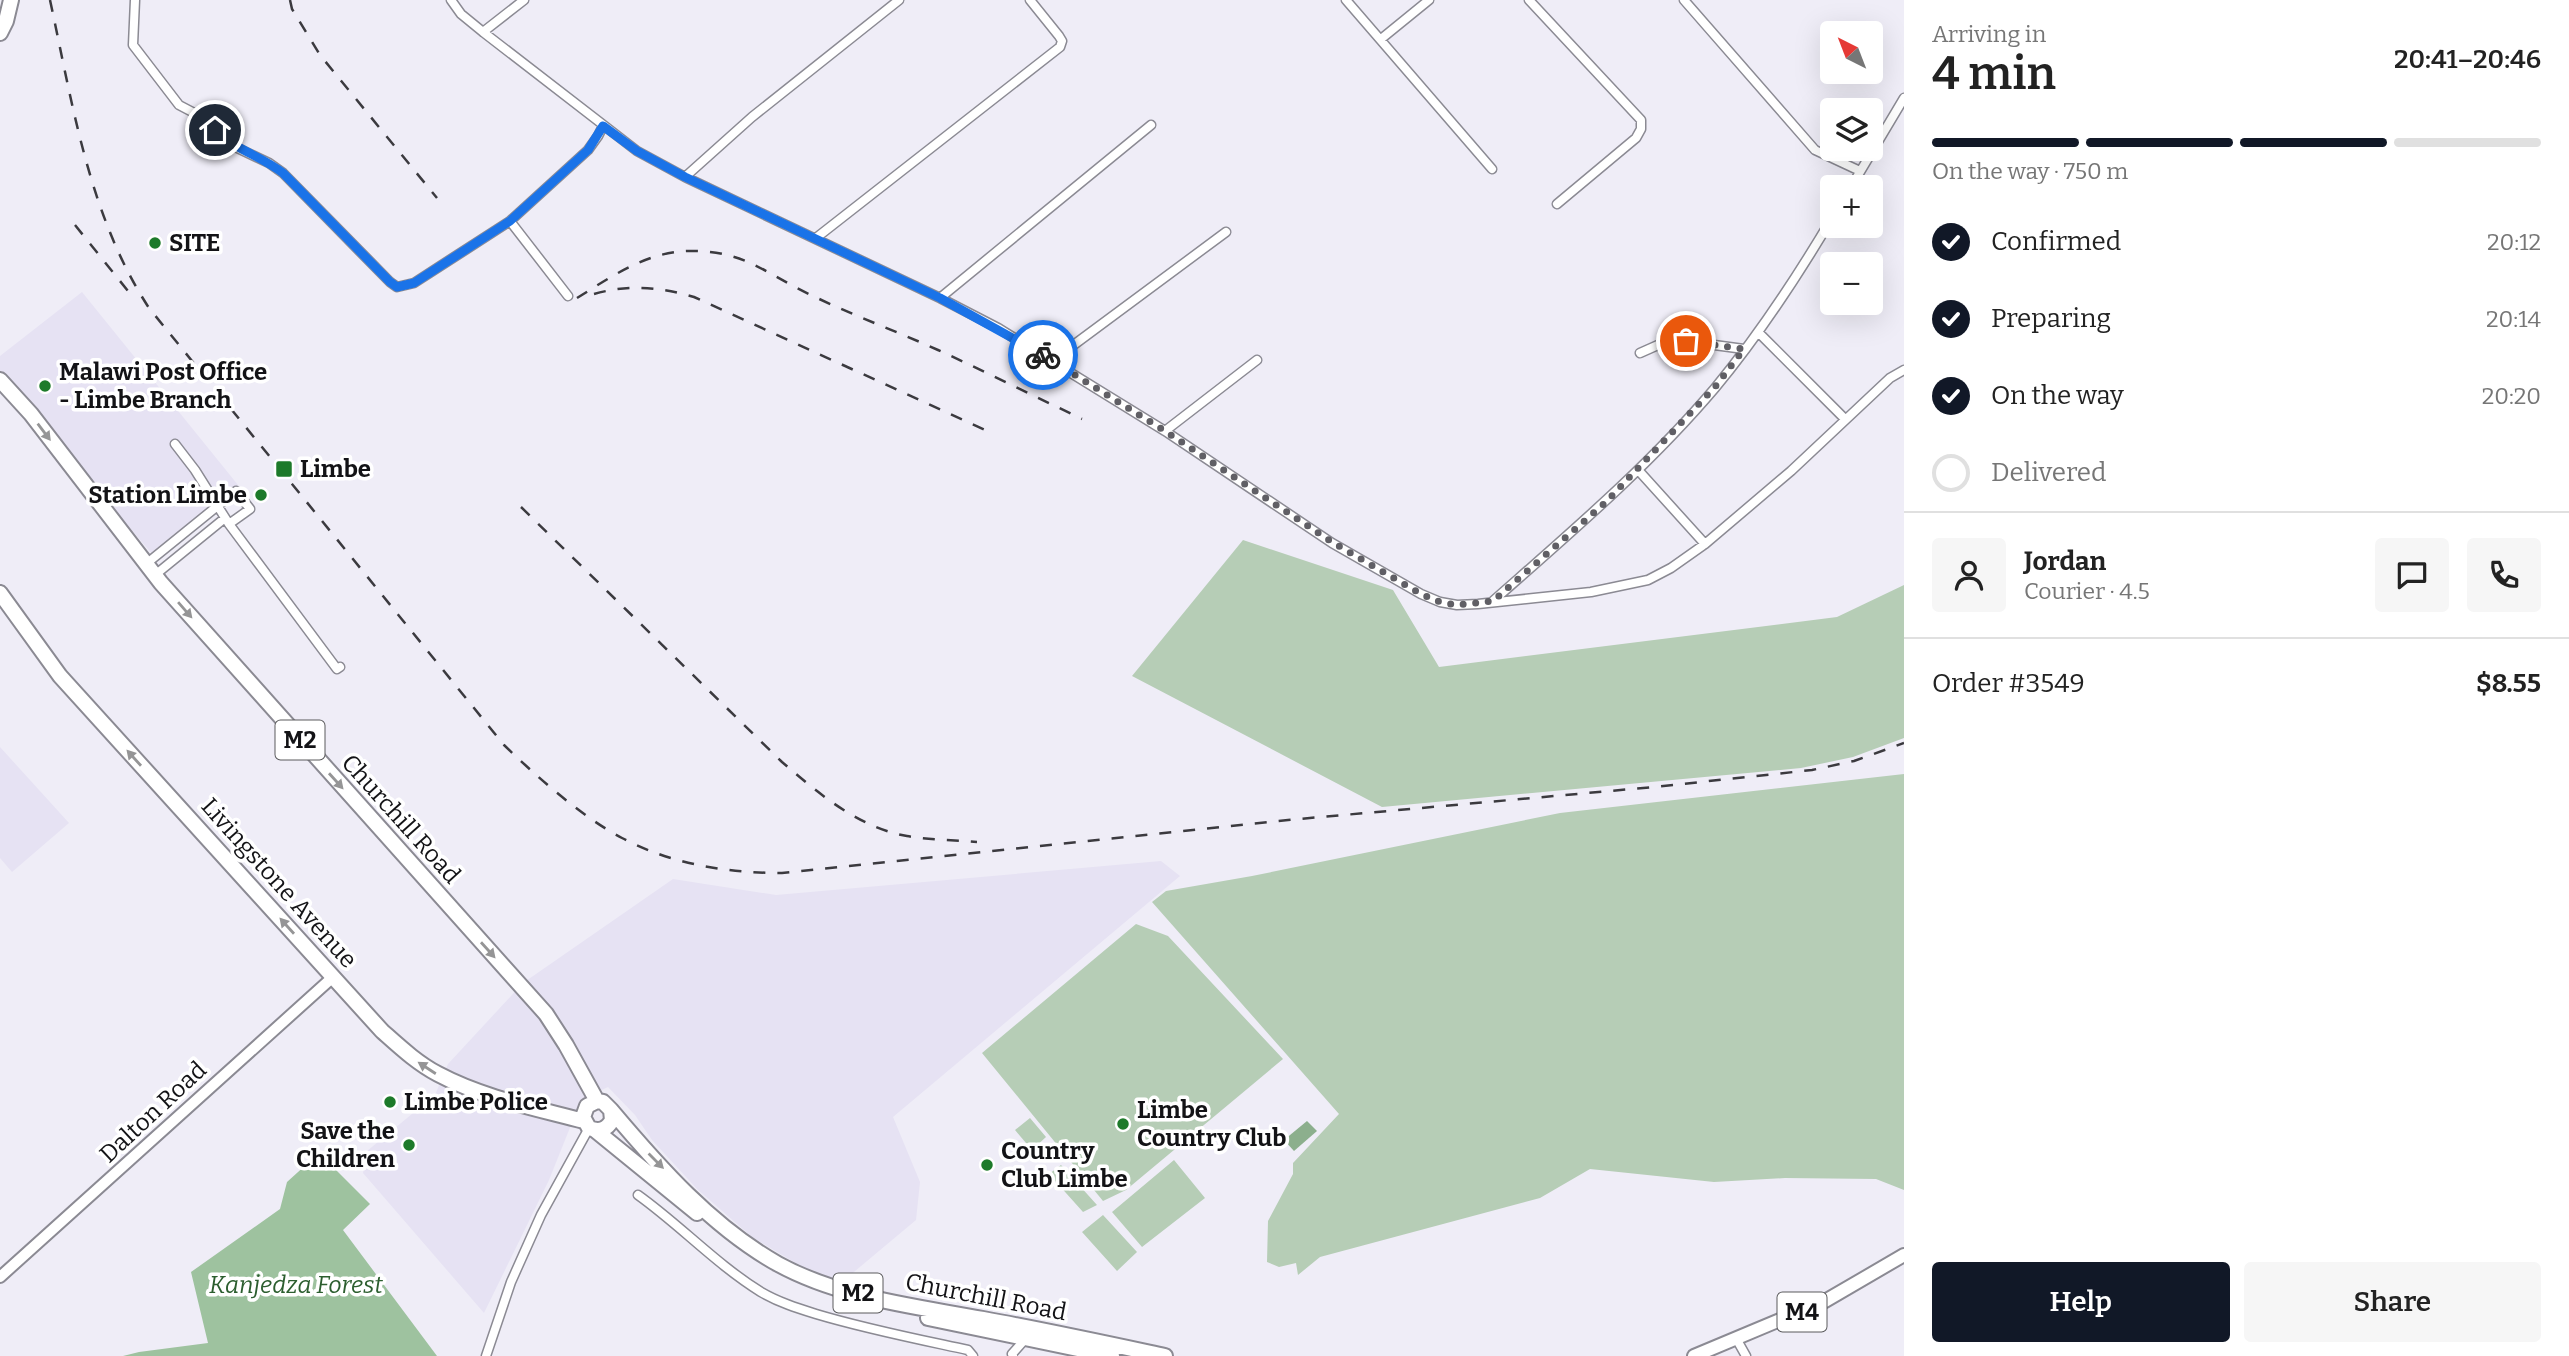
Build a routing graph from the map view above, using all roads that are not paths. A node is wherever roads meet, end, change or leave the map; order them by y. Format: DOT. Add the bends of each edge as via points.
graph roads {
  1 [pos="11,0"];
  2 [pos="135,0"];
  3 [pos="451,0"];
  4 [pos="524,0"];
  5 [pos="899,0"];
  6 [pos="1030,0"];
  7 [pos="1346,0"];
  8 [pos="1429,0"];
  9 [pos="1529,0"];
  10 [pos="1684,0"];
  11 [pos="483,32"];
  12 [pos="0,33"];
  13 [pos="1381,39"];
  14 [pos="1904,98"];
  15 [pos="1151,125"];
  16 [pos="603,126"];
  17 [pos="1492,169"];
  18 [pos="1860,171"];
  19 [pos="1858,175"];
  20 [pos="685,177"];
  21 [pos="1557,204"];
  22 [pos="510,221"];
  23 [pos="1226,232"];
  24 [pos="1820,236"];
  25 [pos="816,238"];
  26 [pos="568,296"];
  27 [pos="940,298"];
  28 [pos="1758,332"];
  29 [pos="1744,349"];
  30 [pos="1640,353"];
  31 [pos="1257,360"];
  32 [pos="1052,361"];
  33 [pos="1904,370"];
  34 [pos="0,380"];
  35 [pos="1845,419"];
  36 [pos="1165,431"];
  37 [pos="175,444"];
  38 [pos="1639,471"];
  39 [pos="217,506"];
  40 [pos="227,521"];
  41 [pos="184,533"];
  42 [pos="193,544"];
  43 [pos="1705,544"];
  44 [pos="150,570"];
  45 [pos="0,593"];
  46 [pos="1493,601"];
  47 [pos="340,667"];
  48 [pos="333,977"];
  49 [pos="597,1101"];
  50 [pos="611,1110"];
  51 [pos="590,1127"];
  52 [pos="638,1195"];
  53 [pos="1904,1255"];
  54 [pos="0,1277"];
  55 [pos="1030,1334"];
  56 [pos="1737,1340"];
  57 [pos="486,1356"];
  58 [pos="974,1356"];
  59 [pos="1013,1356"];
  60 [pos="1112,1356"];
  61 [pos="1165,1356"];
  62 [pos="1694,1356"];
  63 [pos="1746,1356"];
  1 -- 12 [label="highway"];
  2 -- 22 [label="street" via="133,45 179,105 200,116 229,144 283,173 397,287 414,283"];
  3 -- 11 [label="street"];
  4 -- 11 [label="street"];
  5 -- 20 [label="street" via="752,117"];
  6 -- 25 [label="street" via="1059,36 1060,47"];
  7 -- 13 [label="street"];
  8 -- 13 [label="street"];
  9 -- 21 [label="street" via="1641,120 1636,138"];
  10 -- 18 [label="street" via="1815,150"];
  11 -- 16 [label="street"];
  13 -- 17 [label="street"];
  14 -- 18 [label="street"];
  15 -- 27 [label="street"];
  16 -- 20 [label="street"];
  16 -- 22 [label="street" via="588,150"];
  18 -- 19 [label="street"];
  20 -- 25 [label="street"];
  22 -- 26 [label="street"];
  23 -- 32 [label="street"];
  24 -- 28 [label="street"];
  25 -- 27 [label="street"];
  27 -- 32 [label="street"];
  28 -- 29 [label="street"];
  28 -- 35 [label="street"];
  29 -- 30 [label="street" via="1667,341"];
  29 -- 38 [label="street"];
  31 -- 36 [label="street"];
  32 -- 36 [label="street"];
  33 -- 35 [label="street"];
  34 -- 44 [label="highway, Churchill Road / M2, one-way"];
  35 -- 43 [label="street"];
  36 -- 46 [label="street" via="1332,542 1421,594 1457,605"];
  37 -- 39 [label="street"];
  38 -- 43 [label="street"];
  38 -- 46 [label="street"];
  39 -- 40 [label="street"];
  39 -- 40 [label="street" via="236,492 250,509"];
  39 -- 41 [label="street"];
  40 -- 42 [label="street"];
  40 -- 47 [label="street" via="337,669"];
  41 -- 42 [label="street"];
  41 -- 44 [label="street"];
  42 -- 44 [label="street"];
  43 -- 46 [label="street" via="1671,568 1627,586"];
  44 -- 49 [label="highway, Churchill Road / M2, one-way" via="546,1014"];
  48 -- 45 [label="highway, Livingstone Avenue / M2, one-way" via="61,676"];
  51 -- 48 [label="highway, Livingstone Avenue / M2, one-way" via="478,1092 436,1073 382,1031"];
  48 -- 54 [label="main road, Dalton Road"];
  49 -- 50 [label="highway, Churchill Road"];
  49 -- 51 [label="highway" via="583,1111"];
  50 -- 51 [label="highway" via="609,1125"];
  50 -- 55 [label="highway, Churchill Road / M2, one-way" via="685,1191 777,1263 836,1288"];
  51 -- 55 [label="highway, Churchill Road / M2" via="733,1241 802,1284 833,1296"];
  51 -- 57 [label="street" via="541,1214"];
  52 -- 58 [label="street" via="762,1292 851,1325 968,1350"];
  53 -- 56 [label="main road, M4" via="1825,1301"];
  55 -- 59 [label="street"];
  55 -- 60 [label="highway, Churchill Road / M2"];
  55 -- 61 [label="highway, Churchill Road / M2"];
  56 -- 62 [label="main road, M4"];
  56 -- 63 [label="street"];
}
